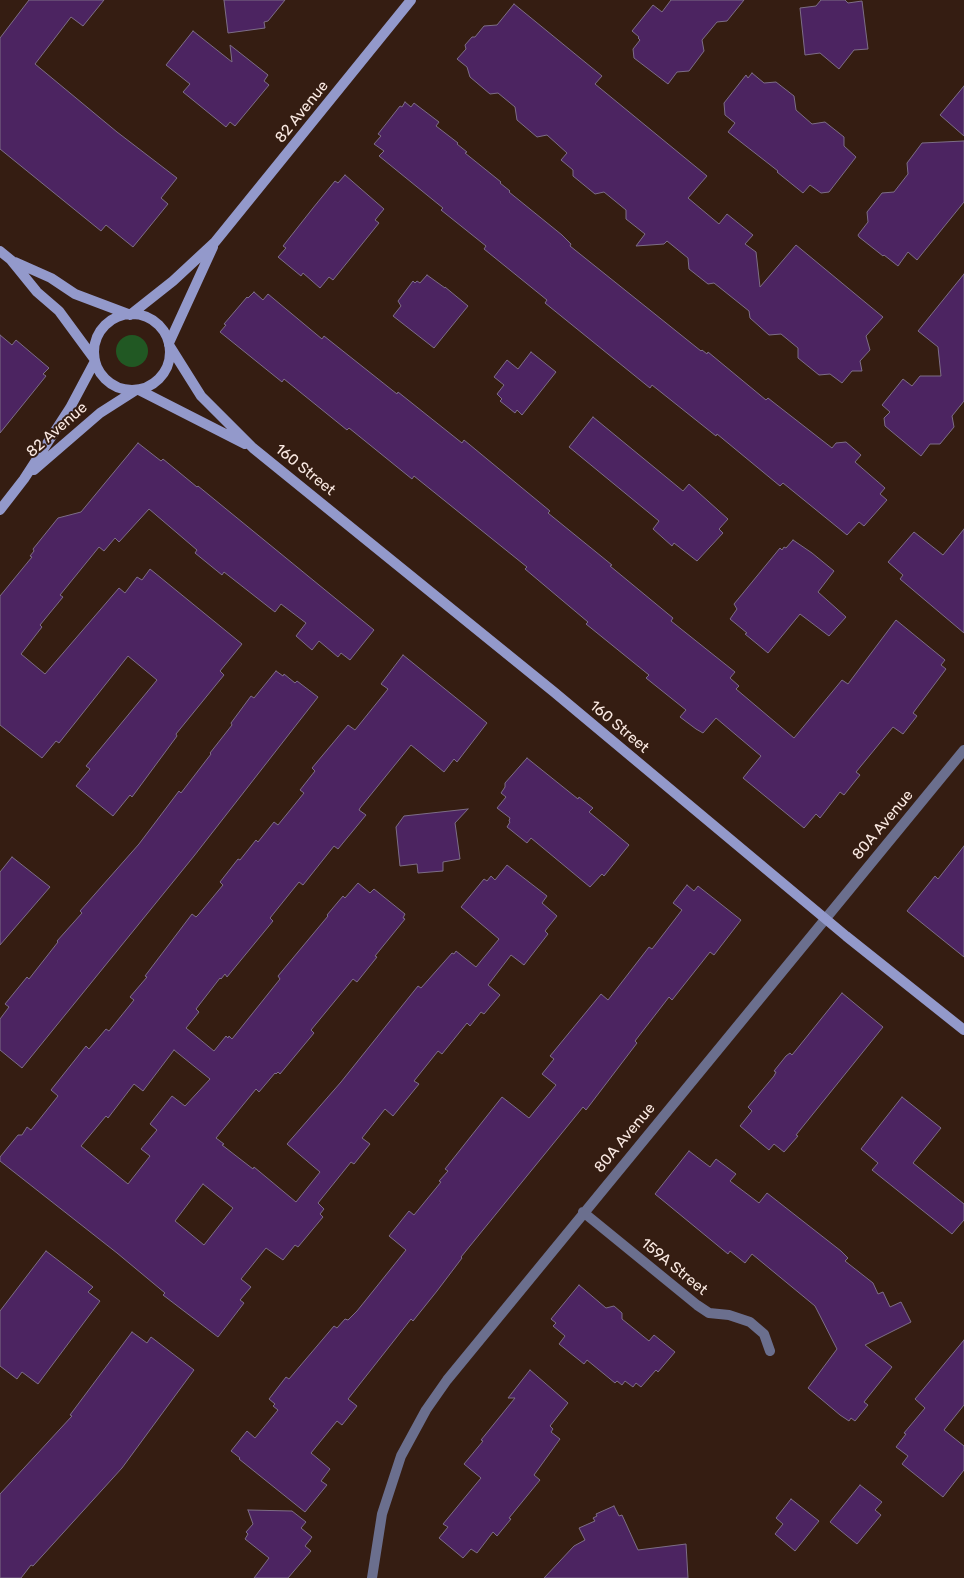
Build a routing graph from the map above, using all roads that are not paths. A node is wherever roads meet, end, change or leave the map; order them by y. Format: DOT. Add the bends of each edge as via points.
graph roads {
  1 [pos="411,0"];
  2 [pos="215,242"];
  3 [pos="0,251"];
  4 [pos="12,260"];
  5 [pos="129,315"];
  6 [pos="169,344"];
  7 [pos="95,360"];
  8 [pos="137,390"];
  9 [pos="253,448"];
  10 [pos="24,479"];
  11 [pos="0,510"];
  12 [pos="964,750"];
  13 [pos="825,919"];
  14 [pos="964,1030"];
  15 [pos="583,1212"];
  16 [pos="770,1351"];
  17 [pos="372,1578"];
  1 -- 2 [label="street, 82 Avenue"];
  2 -- 5 [label="street, 82 Avenue"];
  2 -- 6 [label="street, 82 Avenue"];
  3 -- 4 [label="street"];
  4 -- 5 [label="street" via="51,278 74,294"];
  4 -- 7 [label="street" via="38,292 59,311"];
  5 -- 6 [label="street" via="139,315 159,325"];
  5 -- 7 [label="street" via="116,318 98,335"];
  6 -- 8 [label="street" via="170,357 160,378"];
  6 -- 9 [label="street, 160 Street" via="201,396"];
  7 -- 8 [label="street" via="106,380 116,387"];
  7 -- 10 [label="street, 82 Avenue" via="70,408"];
  8 -- 9 [label="street, 160 Street"];
  8 -- 10 [label="street, 82 Avenue" via="100,413"];
  9 -- 13 [label="street, 160 Street" via="554,692"];
  10 -- 11 [label="street, 82 Avenue"];
  12 -- 13 [label="street, 80A Avenue"];
  13 -- 14 [label="street, 160 Street"];
  13 -- 15 [label="street, 80A Avenue"];
  15 -- 16 [label="street, 159A Street" via="697,1305 709,1312 750,1322 764,1334"];
  15 -- 17 [label="street, 80A Avenue" via="446,1380 426,1410 391,1484 382,1514"];
}
